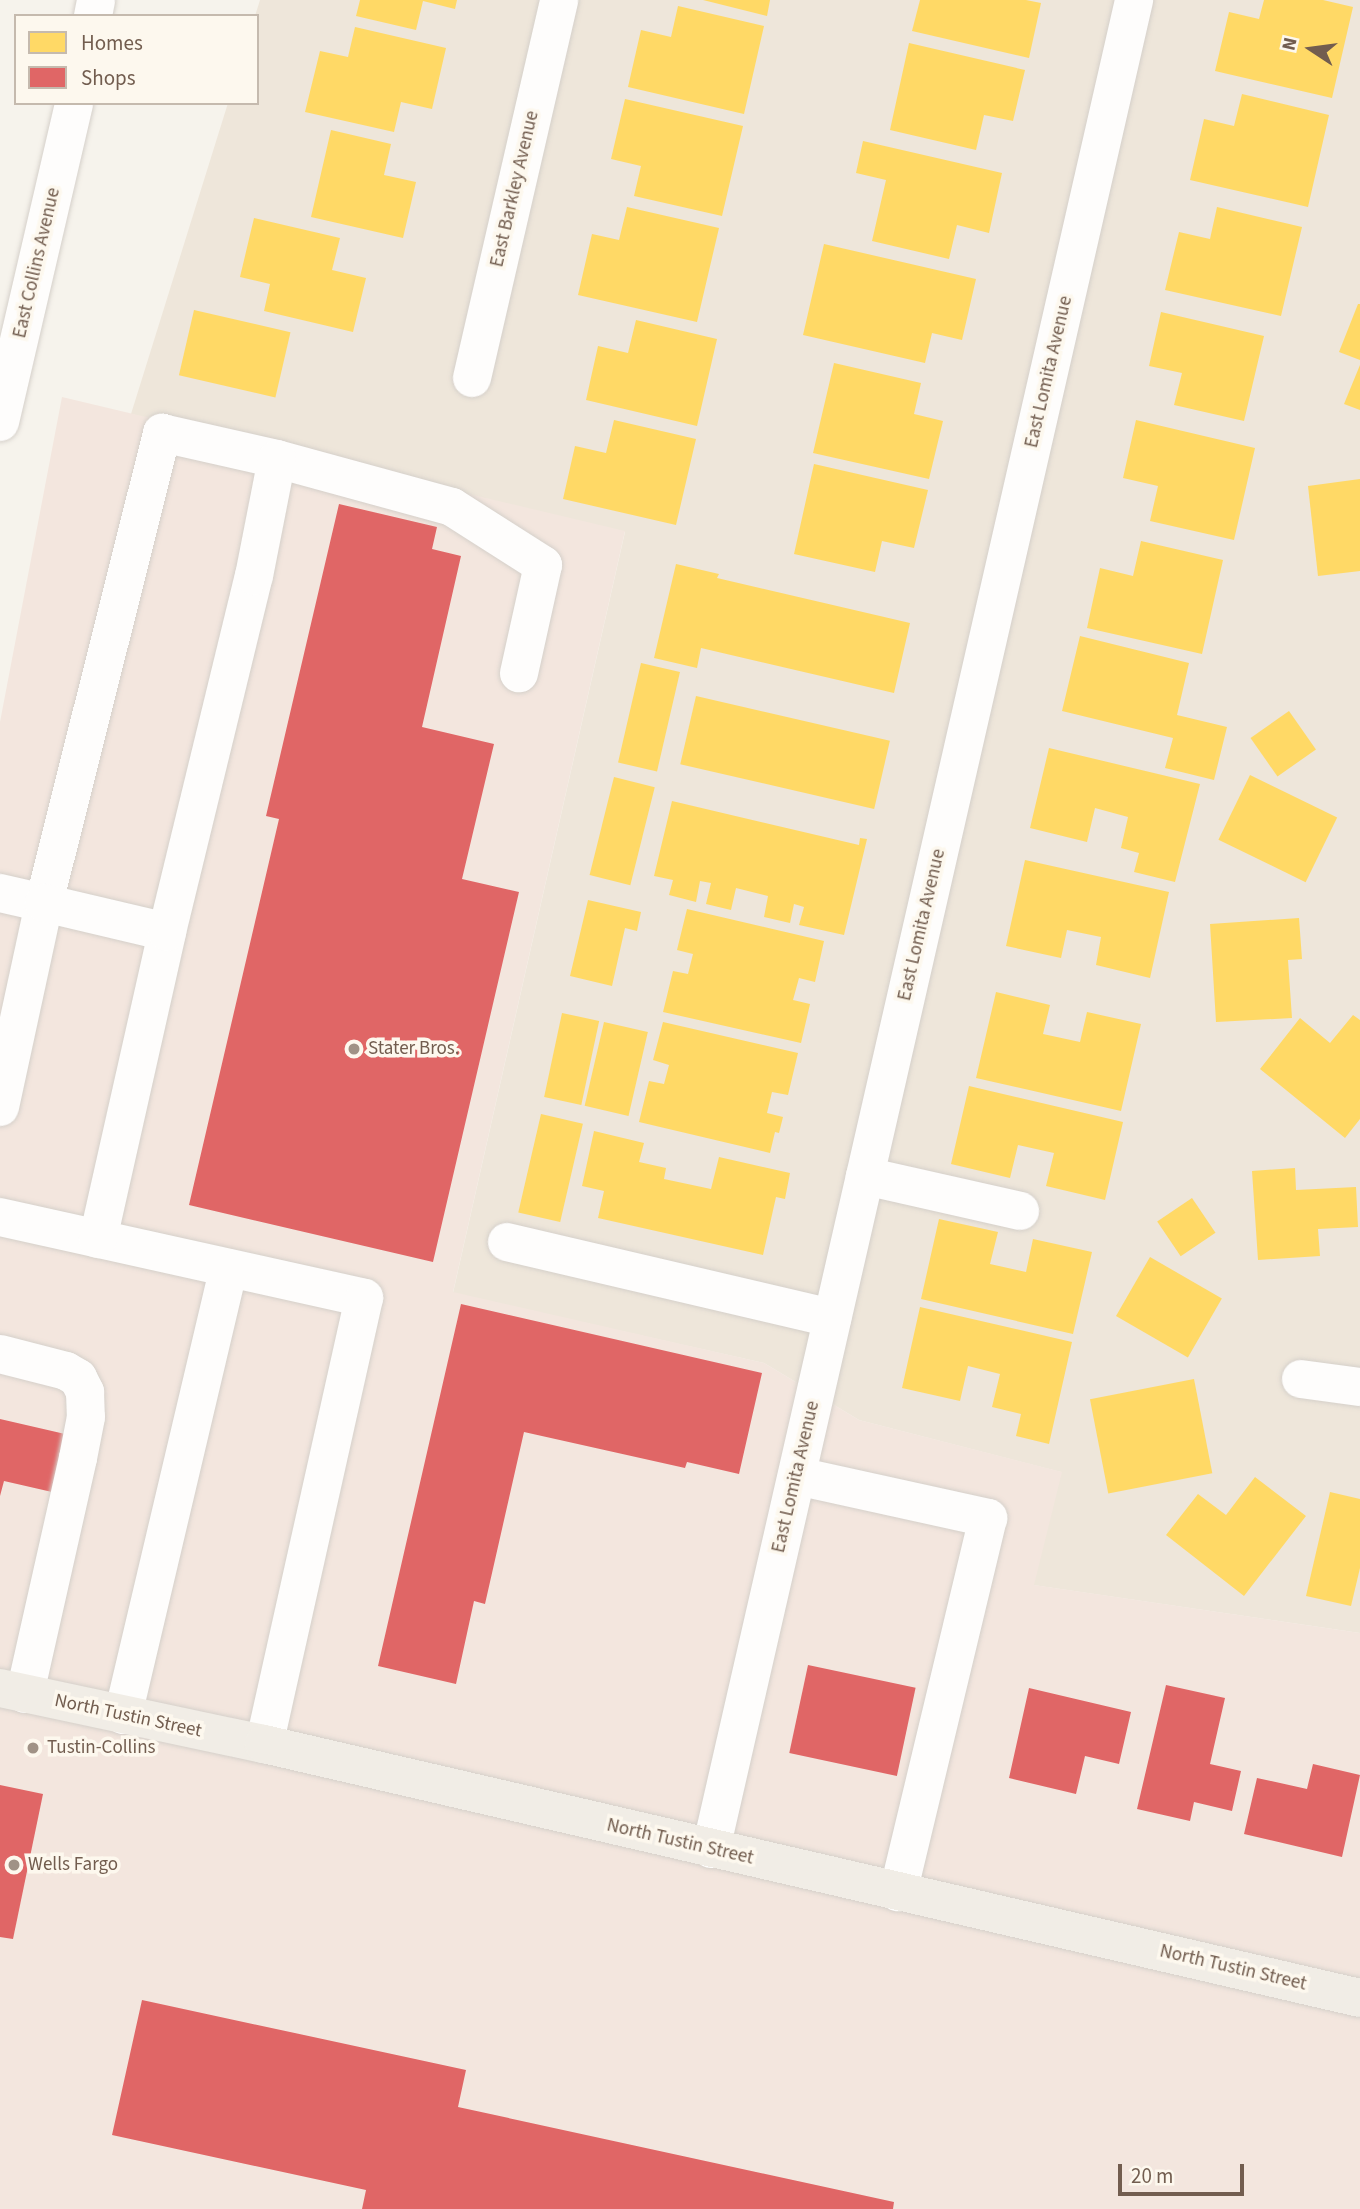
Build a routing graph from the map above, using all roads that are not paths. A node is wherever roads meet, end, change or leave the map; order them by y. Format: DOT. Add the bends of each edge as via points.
graph roads {
  1 [pos="559,0"];
  2 [pos="1134,0"];
  3 [pos="73,105"];
  4 [pos="13,311"];
  5 [pos="472,379"];
  6 [pos="0,422"];
  7 [pos="278,459"];
  8 [pos="519,673"];
  9 [pos="0,893"];
  10 [pos="44,903"];
  11 [pos="167,932"];
  12 [pos="0,1107"];
  13 [pos="865,1176"];
  14 [pos="1020,1211"];
  15 [pos="0,1217"];
  16 [pos="98,1239"];
  17 [pos="507,1242"];
  18 [pos="229,1268"];
  19 [pos="832,1318"];
  20 [pos="0,1354"];
  21 [pos="1301,1379"];
  22 [pos="1360,1387"];
  23 [pos="797,1476"];
  24 [pos="13,1691"];
  25 [pos="123,1715"];
  26 [pos="264,1744"];
  27 [pos="711,1849"];
  28 [pos="898,1892"];
  29 [pos="1360,1998"];
  1 -- 5 [label="street, East Barkley Avenue"];
  2 -- 13 [label="street, East Lomita Avenue"];
  3 -- 4 [label="street, East Collins Avenue"];
  4 -- 6 [label="street, East Collins Avenue"];
  7 -- 8 [label="street" via="452,508 543,565"];
  7 -- 10 [label="street" via="162,433"];
  7 -- 11 [label="street"];
  9 -- 10 [label="street"];
  10 -- 11 [label="street"];
  10 -- 12 [label="street"];
  11 -- 16 [label="street"];
  13 -- 14 [label="street"];
  13 -- 19 [label="street, East Lomita Avenue"];
  15 -- 16 [label="street"];
  16 -- 18 [label="street"];
  17 -- 19 [label="street"];
  18 -- 25 [label="street"];
  18 -- 26 [label="street" via="364,1298"];
  19 -- 23 [label="street, East Lomita Avenue"];
  20 -- 24 [label="street" via="78,1378 85,1392 86,1416"];
  21 -- 22 [label="street"];
  23 -- 27 [label="street, East Lomita Avenue"];
  23 -- 28 [label="street" via="988,1518"];
  24 -- 25 [label="main road, North Tustin Street"];
  25 -- 26 [label="main road, North Tustin Street"];
  26 -- 27 [label="main road, North Tustin Street"];
  27 -- 28 [label="main road, North Tustin Street"];
  28 -- 29 [label="main road, North Tustin Street"];
}
